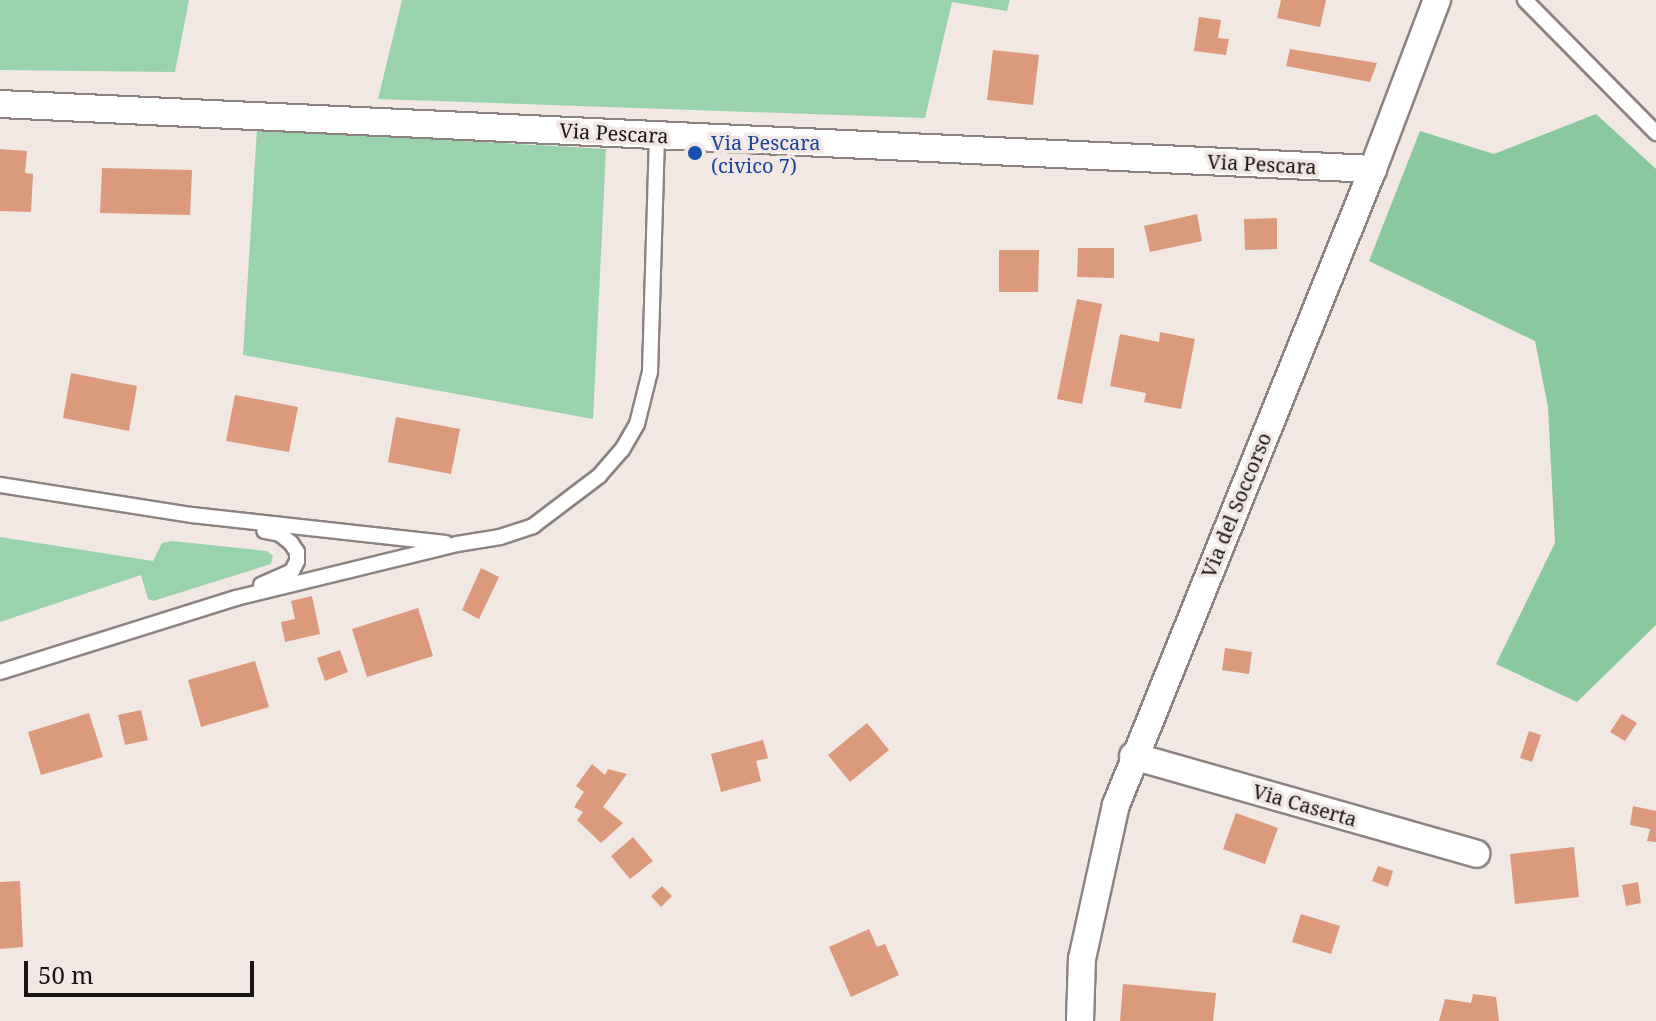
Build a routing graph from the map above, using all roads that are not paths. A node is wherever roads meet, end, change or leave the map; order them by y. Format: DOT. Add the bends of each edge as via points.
graph roads {
  1 [pos="1437,0"];
  2 [pos="1525,0"];
  3 [pos="0,104"];
  4 [pos="1656,133"];
  5 [pos="657,135"];
  6 [pos="1373,169"];
  7 [pos="0,485"];
  8 [pos="192,515"];
  9 [pos="457,544"];
  10 [pos="236,598"];
  11 [pos="0,672"];
  12 [pos="1133,756"];
  13 [pos="1476,854"];
  14 [pos="1080,1021"];
  1 -- 6 [label="street, Via del Soccorso"];
  2 -- 4 [label="lane"];
  3 -- 5 [label="street, Via Pescara"];
  5 -- 6 [label="street, Via Pescara"];
  5 -- 9 [label="lane" via="650,372 637,424 599,476 533,526"];
  6 -- 12 [label="street, Via del Soccorso"];
  7 -- 8 [label="lane"];
  8 -- 9 [label="lane"];
  8 -- 10 [label="lane" via="280,534 297,552 292,571"];
  9 -- 10 [label="lane"];
  10 -- 11 [label="lane"];
  12 -- 13 [label="street, Via Caserta"];
  12 -- 14 [label="street, Via del Soccorso" via="1092,900 1082,959"];
}
